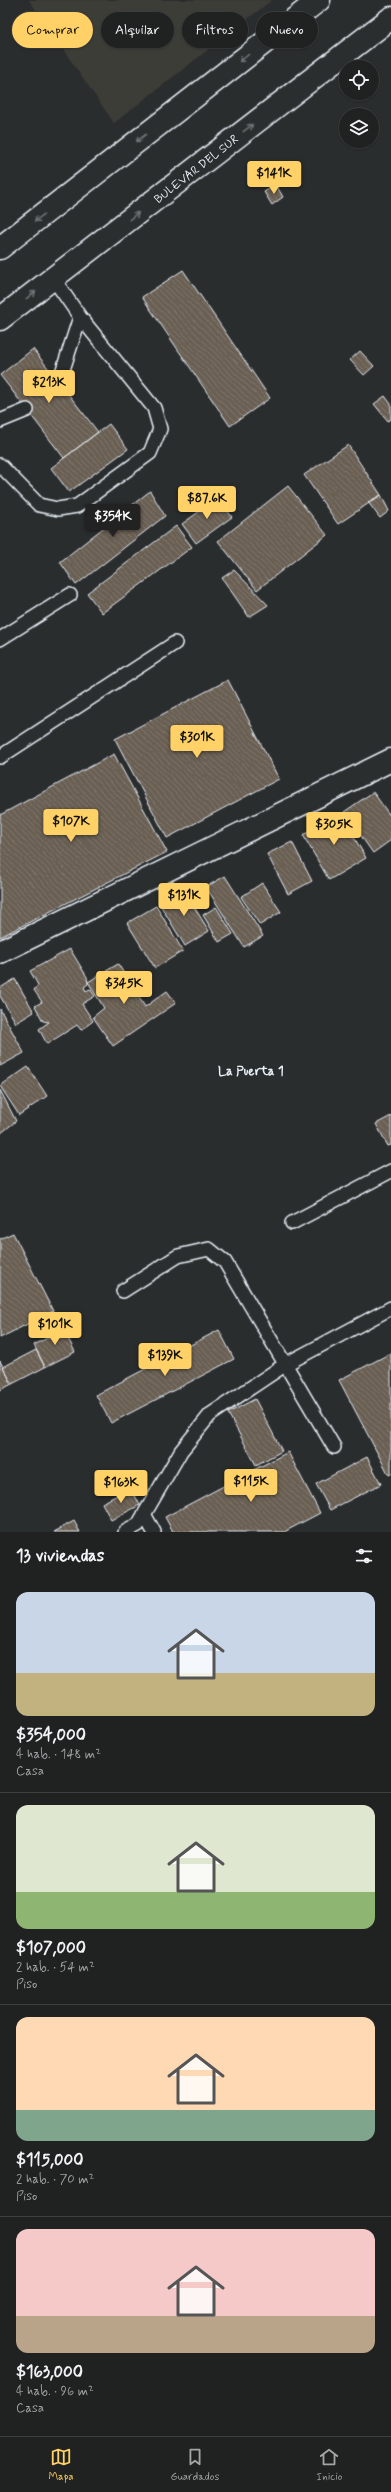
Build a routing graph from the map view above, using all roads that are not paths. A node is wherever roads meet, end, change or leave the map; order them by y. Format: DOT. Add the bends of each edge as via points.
graph roads {
  1 [pos="319,0"];
  2 [pos="391,18"];
  3 [pos="0,248"];
  4 [pos="53,278"];
  5 [pos="80,317"];
  6 [pos="0,319"];
  7 [pos="59,382"];
  8 [pos="27,410"];
  9 [pos="0,421"];
  10 [pos="0,465"];
  11 [pos="70,595"];
  12 [pos="0,639"];
  13 [pos="175,643"];
  14 [pos="0,757"];
  15 [pos="391,760"];
  16 [pos="0,952"];
  17 [pos="391,1171"];
  18 [pos="292,1223"];
  19 [pos="123,1291"];
  20 [pos="391,1308"];
  21 [pos="286,1364"];
  22 [pos="334,1447"];
  23 [pos="144,1514"];
  24 [pos="126,1532"];
  25 [pos="154,1532"];
  1 -- 3 [label="main road, one-way"];
  4 -- 2 [label="main road, BULEVAR DEL SUR, one-way"];
  4 -- 5 [label="lane"];
  6 -- 4 [label="main road, BULEVAR DEL SUR, one-way"];
  5 -- 7 [label="lane"];
  5 -- 10 [label="lane" via="154,408 160,429 150,453 77,506 58,509 40,505"];
  8 -- 9 [label="lane"];
  11 -- 12 [label="lane"];
  13 -- 14 [label="lane"];
  15 -- 16 [label="main road"];
  17 -- 18 [label="lane"];
  19 -- 21 [label="lane" via="178,1256 209,1250 225,1262"];
  20 -- 21 [label="lane"];
  21 -- 22 [label="lane"];
  21 -- 23 [label="lane" via="210,1416 181,1451"];
  23 -- 24 [label="lane" via="138,1525"];
  23 -- 25 [label="lane"];
}
